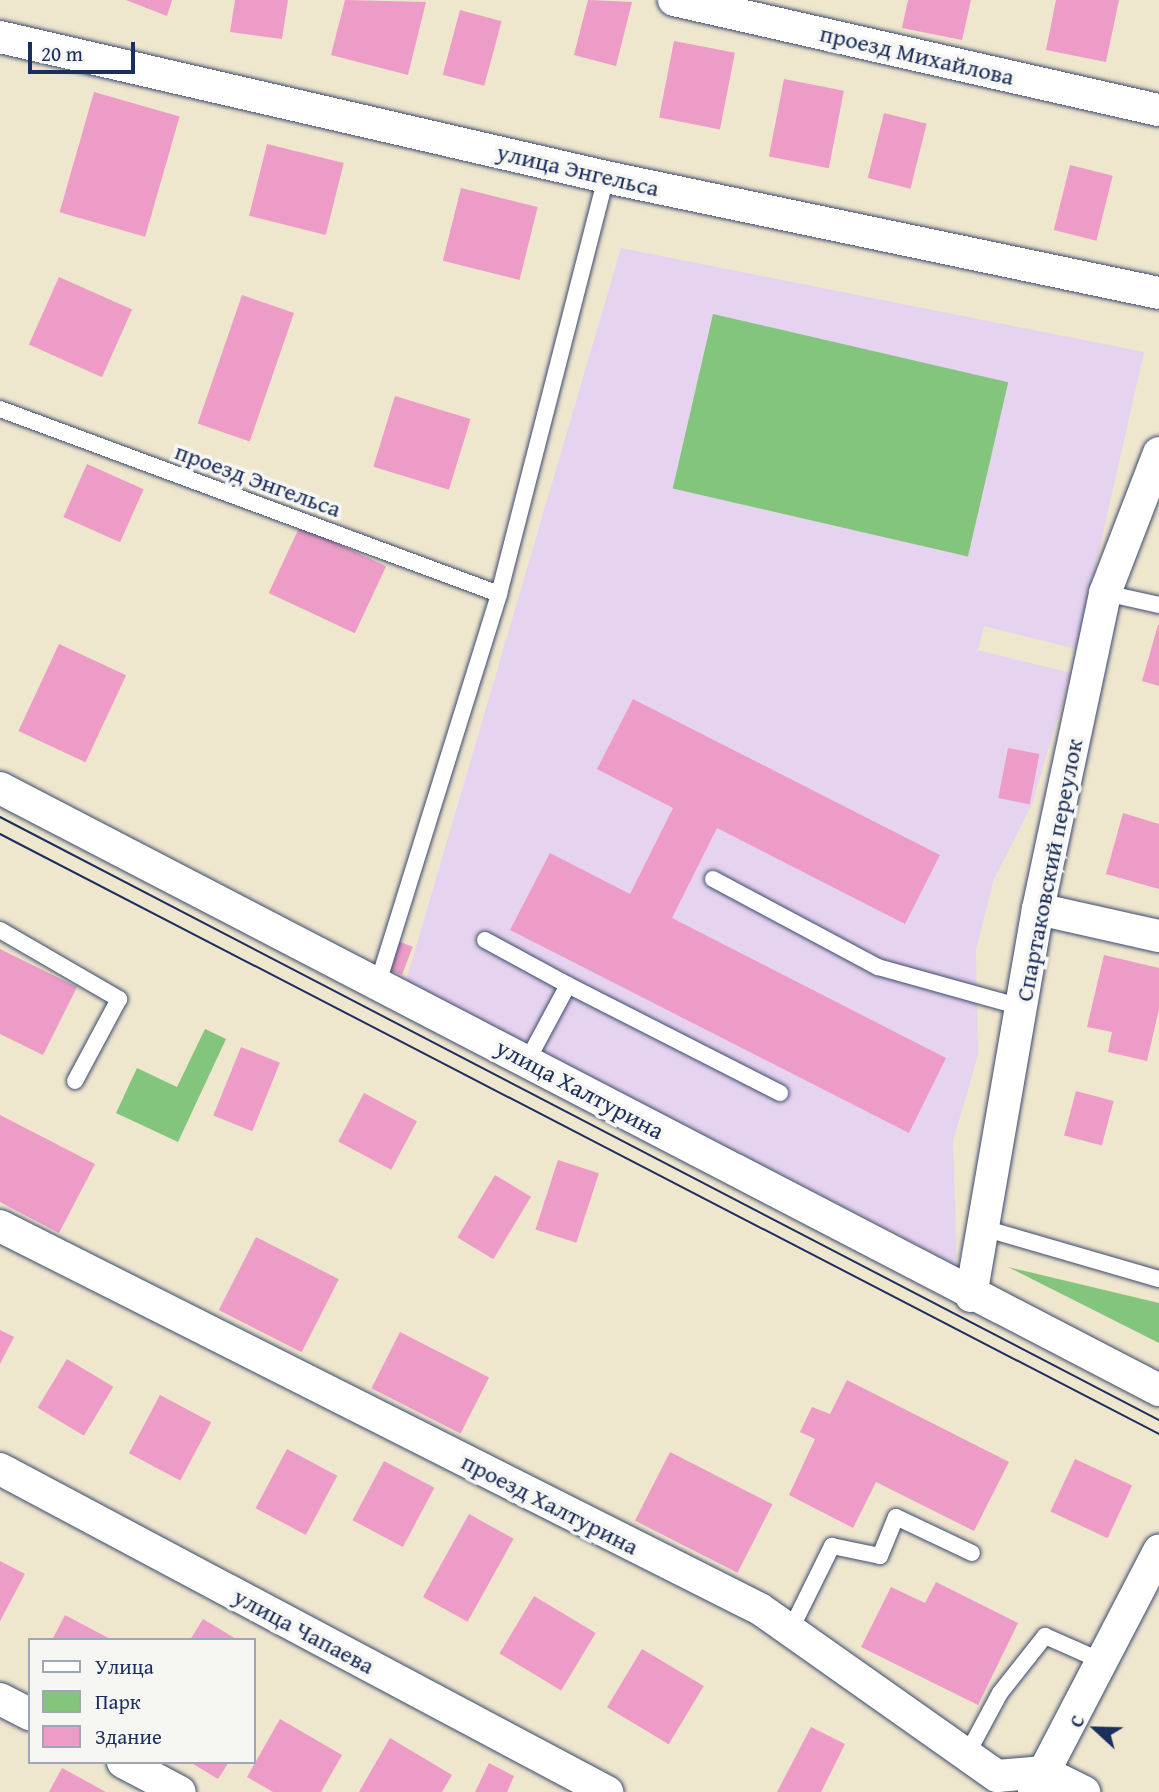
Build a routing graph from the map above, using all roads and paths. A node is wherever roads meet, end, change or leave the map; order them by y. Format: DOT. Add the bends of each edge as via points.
graph roads {
  1 [pos="674,0"];
  2 [pos="0,37"];
  3 [pos="1159,110"];
  4 [pos="606,177"];
  5 [pos="1159,293"];
  6 [pos="0,409"];
  7 [pos="1159,453"];
  8 [pos="1105,593"];
  9 [pos="499,594"];
  10 [pos="1159,605"];
  11 [pos="0,788"];
  12 [pos="713,880"];
  13 [pos="1038,909"];
  14 [pos="0,930"];
  15 [pos="1159,936"];
  16 [pos="485,940"];
  17 [pos="378,983"];
  18 [pos="568,985"];
  19 [pos="1021,1007"];
  20 [pos="527,1061"];
  21 [pos="75,1081"];
  22 [pos="780,1093"];
  23 [pos="0,1226"];
  24 [pos="983,1228"];
  25 [pos="1159,1279"];
  26 [pos="971,1296"];
  27 [pos="1159,1390"];
  28 [pos="0,1469"];
  29 [pos="1159,1551"];
  30 [pos="972,1553"];
  31 [pos="790,1631"];
  32 [pos="1104,1662"];
  33 [pos="0,1699"];
  34 [pos="28,1713"];
  35 [pos="965,1758"];
  36 [pos="127,1764"];
  37 [pos="1039,1782"];
  38 [pos="180,1792"];
  39 [pos="607,1792"];
  40 [pos="1084,1792"];
  1 -- 3 [label="street, проезд Михайлова"];
  2 -- 4 [label="street, улица Энгельса"];
  4 -- 5 [label="street, улица Энгельса"];
  4 -- 9 [label="lane"];
  6 -- 9 [label="lane, проезд Энгельса"];
  7 -- 8 [label="street, Спартаковский переулок"];
  8 -- 10 [label="lane"];
  8 -- 13 [label="street, Спартаковский переулок"];
  9 -- 17 [label="lane"];
  11 -- 17 [label="street, улица Халтурина"];
  12 -- 19 [label="lane" via="878,967"];
  13 -- 15 [label="street"];
  13 -- 19 [label="street, Спартаковский переулок"];
  14 -- 21 [label="lane" via="119,999"];
  16 -- 18 [label="lane"];
  17 -- 20 [label="street, улица Халтурина"];
  18 -- 20 [label="lane"];
  18 -- 22 [label="lane"];
  19 -- 24 [label="street, Спартаковский переулок"];
  20 -- 26 [label="street, улица Халтурина"];
  23 -- 31 [label="street, проезд Халтурина" via="760,1609"];
  24 -- 25 [label="lane"];
  24 -- 26 [label="street, Спартаковский переулок"];
  26 -- 27 [label="street, улица Халтурина"];
  28 -- 39 [label="street, улица Чапаева"];
  29 -- 32 [label="street"];
  30 -- 31 [label="lane" via="897,1517 880,1556 832,1546"];
  31 -- 35 [label="street, проезд Халтурина"];
  32 -- 35 [label="lane" via="1045,1636 1000,1693"];
  32 -- 37 [label="street"];
  33 -- 34 [label="street"];
  35 -- 37 [label="street, проезд Халтурина" via="997,1776"];
  36 -- 38 [label="street"];
  37 -- 40 [label="street"];
}
